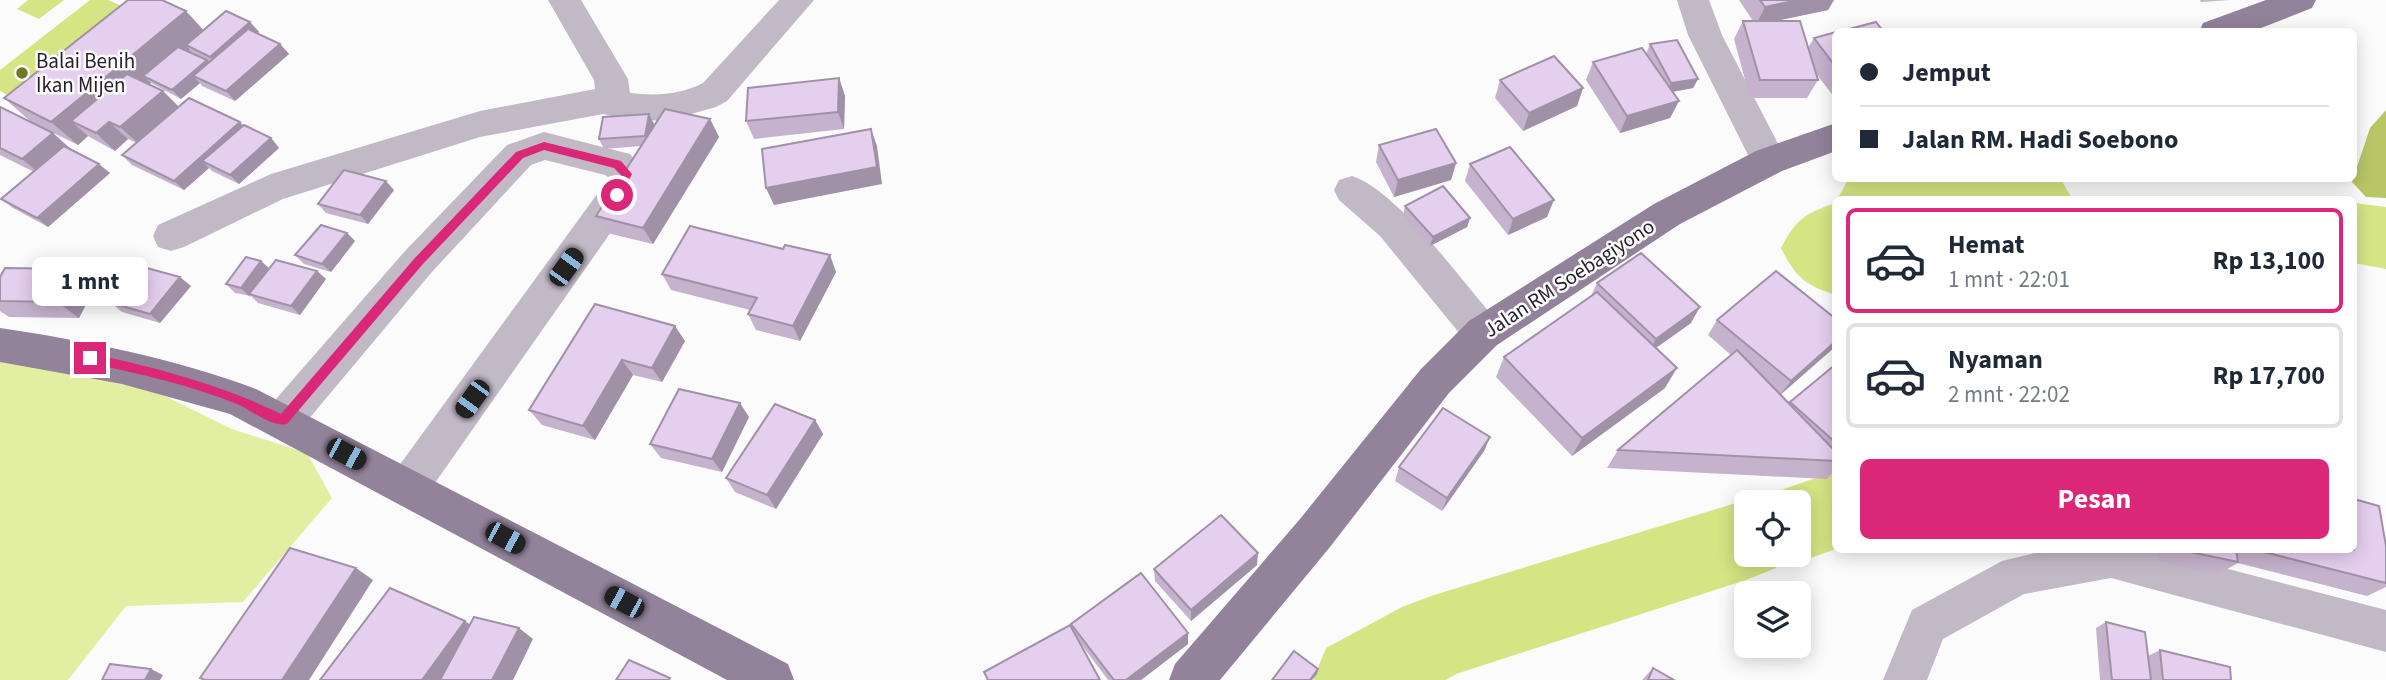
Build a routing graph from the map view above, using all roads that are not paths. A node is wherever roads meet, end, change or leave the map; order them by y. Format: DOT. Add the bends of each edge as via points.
graph roads {
  1 [pos="564,0"];
  2 [pos="798,0"];
  3 [pos="1693,0"];
  4 [pos="2300,0"];
  5 [pos="2226,28"];
  6 [pos="612,99"];
  7 [pos="1832,138"];
  8 [pos="1769,161"];
  9 [pos="1352,190"];
  10 [pos="171,236"];
  11 [pos="1483,332"];
  12 [pos="0,345"];
  13 [pos="283,421"];
  14 [pos="408,487"];
  15 [pos="2386,631"];
  16 [pos="769,680"];
  17 [pos="1191,680"];
  18 [pos="1905,680"];
  1 -- 6 [label="street" via="611,79"];
  2 -- 6 [label="street" via="704,99 676,107 625,106"];
  3 -- 8 [label="street" via="1705,35"];
  4 -- 5 [label="main road"];
  6 -- 10 [label="street" via="429,138 271,188"];
  7 -- 8 [label="main road, Jalan RM Soebagiyono"];
  8 -- 11 [label="main road, Jalan RM Soebagiyono" via="1667,214"];
  9 -- 11 [label="street" via="1393,226"];
  11 -- 17 [label="main road, Jalan RM Soebagiyono" via="1434,380 1315,533"];
  12 -- 13 [label="main road" via="90,358 179,379"];
  13 -- 14 [label="main road"];
  13 -- 14 [label="street" via="418,262 519,155 544,146 617,164 627,174 617,195"];
  14 -- 16 [label="main road"];
  15 -- 18 [label="street" via="2111,558 2017,575 1927,625"];
}
